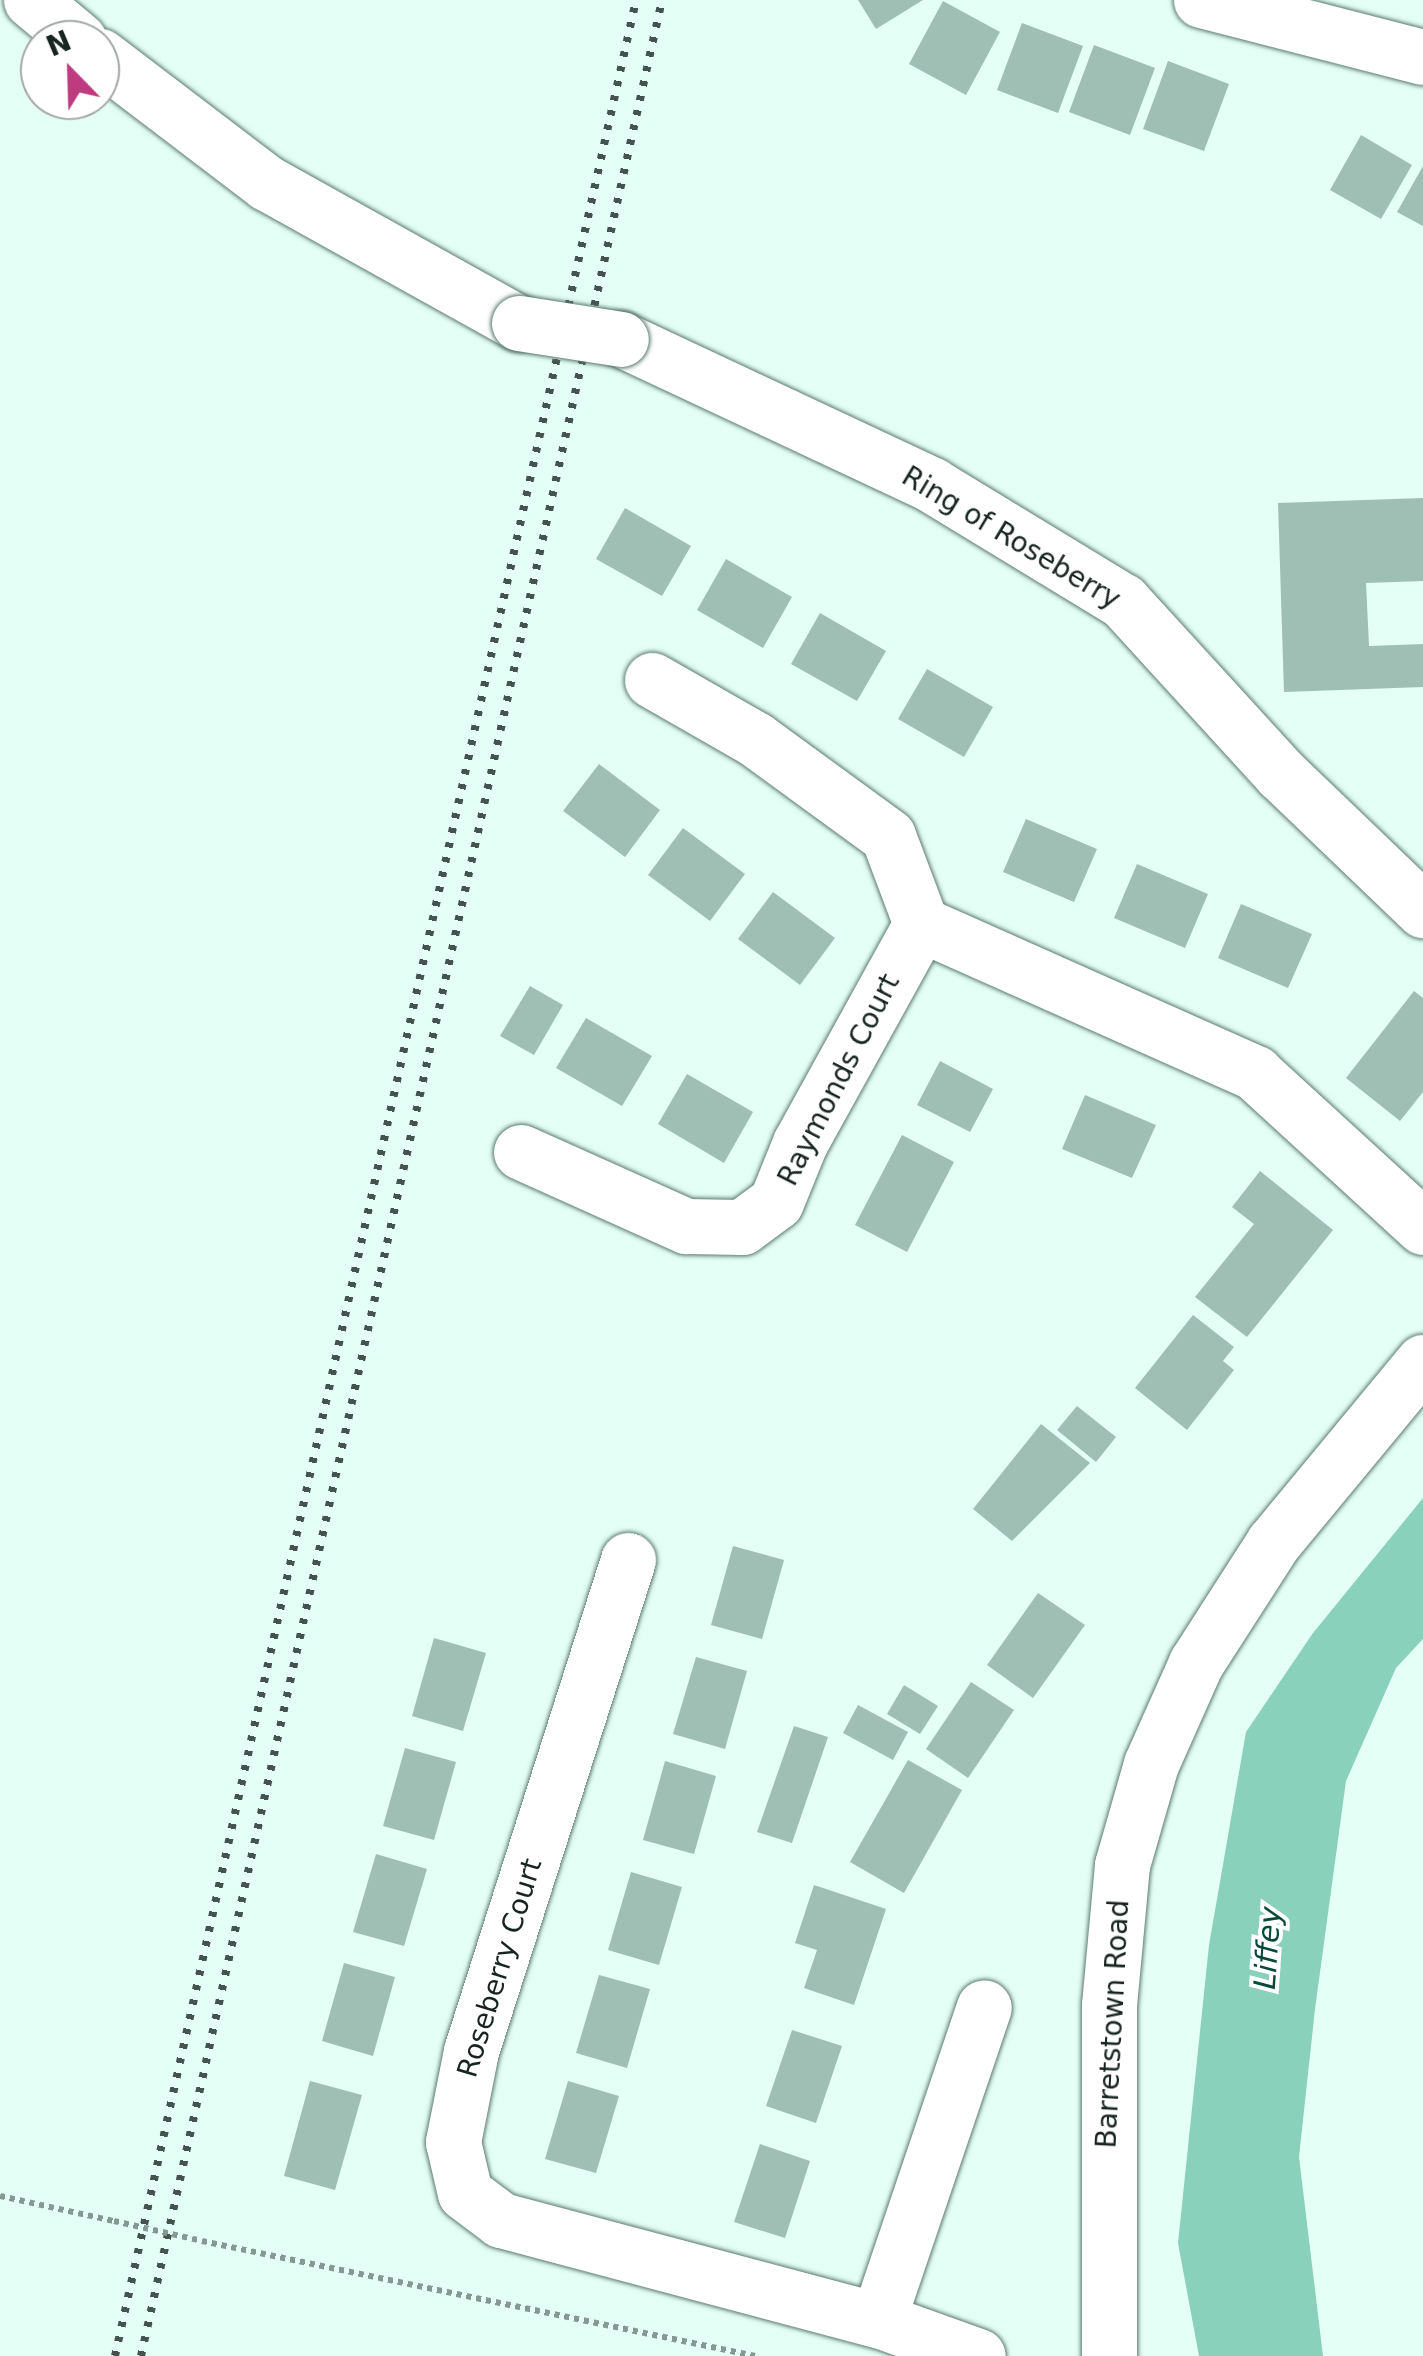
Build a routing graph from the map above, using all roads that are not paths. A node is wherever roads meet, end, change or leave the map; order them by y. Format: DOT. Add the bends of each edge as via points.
graph roads {
  1 [pos="31,0"];
  2 [pos="1201,0"];
  3 [pos="55,20"];
  4 [pos="1423,58"];
  5 [pos="120,71"];
  6 [pos="652,680"];
  7 [pos="1423,910"];
  8 [pos="922,924"];
  9 [pos="521,1152"];
  10 [pos="1423,1226"];
  11 [pos="1423,1362"];
  12 [pos="628,1560"];
  13 [pos="984,2007"];
  14 [pos="878,2320"];
  15 [pos="978,2356"];
  16 [pos="1109,2356"];
  1 -- 3 [label="street"];
  2 -- 4 [label="street"];
  5 -- 7 [label="street, Ring of Roseberry, bridge" via="267,183 520,323 620,339 932,485 1123,601 1281,774"];
  6 -- 8 [label="street" via="755,739 888,836"];
  8 -- 9 [label="street, Raymonds Court" via="800,1143 776,1202 742,1227 686,1226"];
  8 -- 10 [label="street" via="1254,1073"];
  11 -- 16 [label="street, Barretstown Road" via="1274,1543 1196,1663 1151,1764 1122,1864 1108,2005"];
  12 -- 14 [label="street, Roseberry Court" via="471,2051 454,2142 465,2193 501,2220"];
  13 -- 14 [label="street"];
  14 -- 15 [label="street, Roseberry Court"];
}
